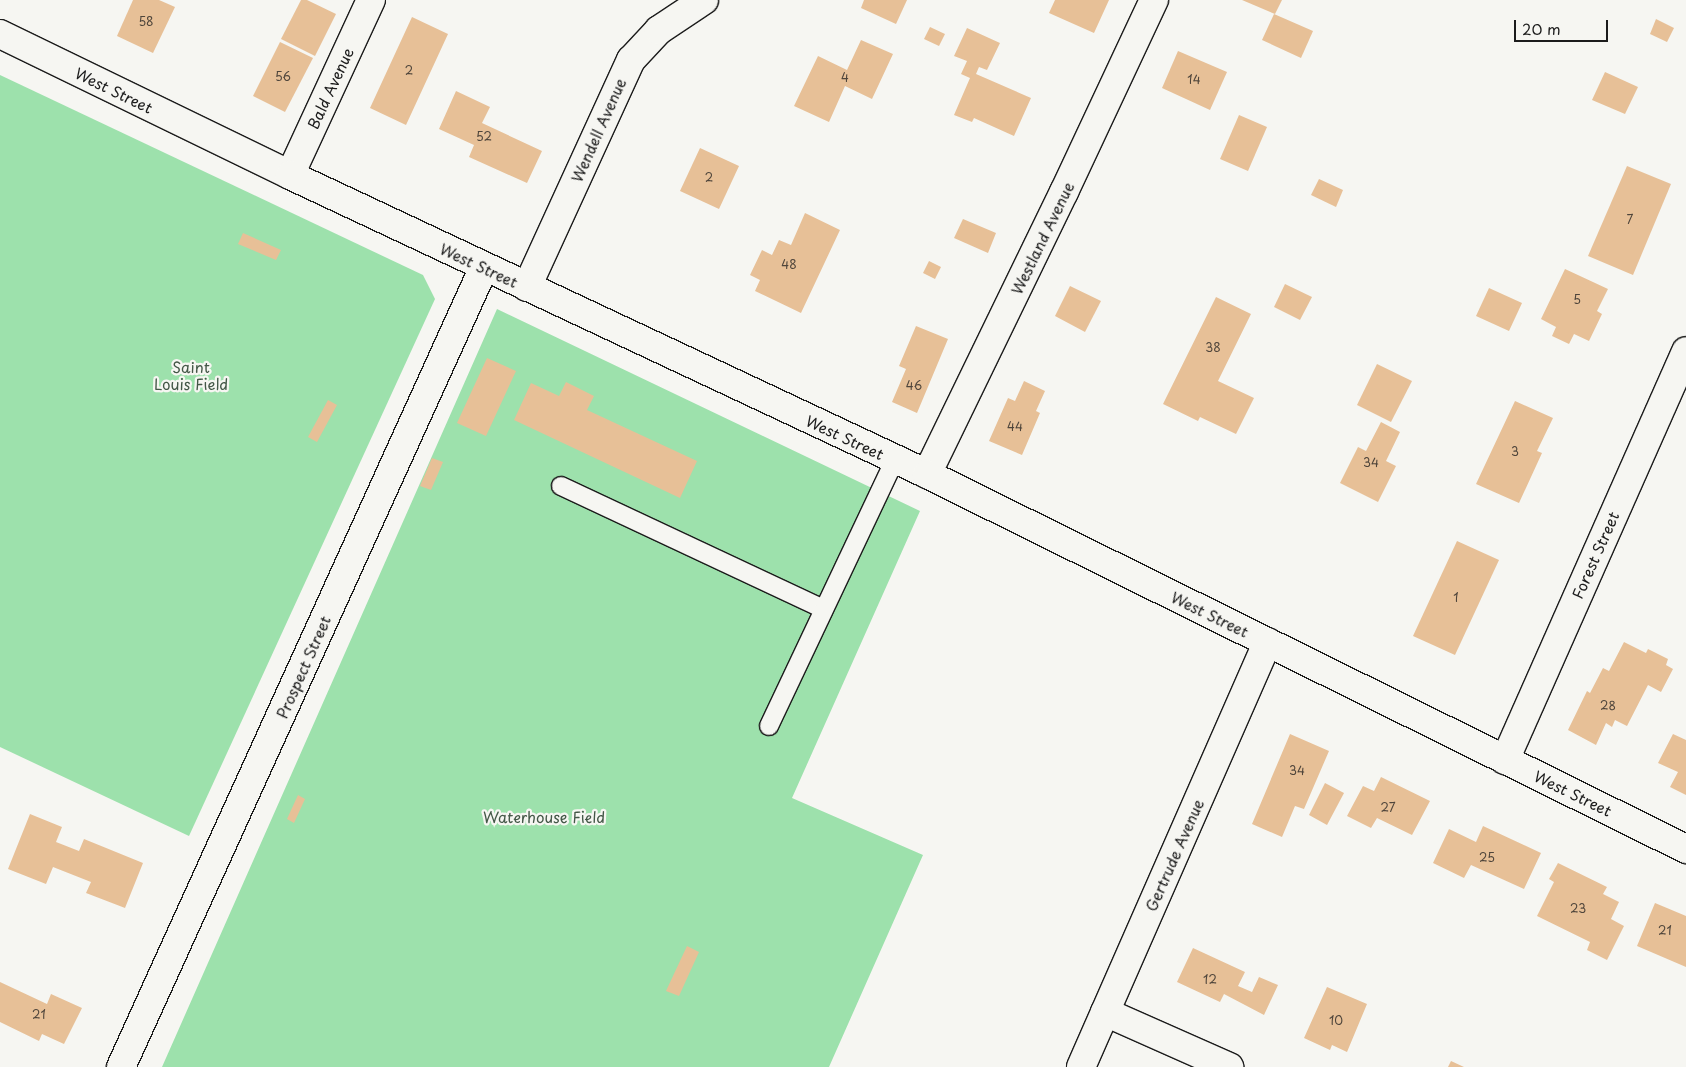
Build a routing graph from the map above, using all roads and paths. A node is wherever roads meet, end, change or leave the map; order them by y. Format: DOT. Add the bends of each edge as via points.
graph roads {
  1 [pos="371,0"];
  2 [pos="704,0"];
  3 [pos="1154,0"];
  4 [pos="0,34"];
  5 [pos="290,175"];
  6 [pos="484,267"];
  7 [pos="527,287"];
  8 [pos="1686,351"];
  9 [pos="895,460"];
  10 [pos="927,474"];
  11 [pos="561,486"];
  12 [pos="824,609"];
  13 [pos="1268,642"];
  14 [pos="769,726"];
  15 [pos="1505,760"];
  16 [pos="1686,849"];
  17 [pos="1105,1012"];
  18 [pos="121,1067"];
  19 [pos="1081,1067"];
  20 [pos="1229,1067"];
  1 -- 5 [label="street, Bald Avenue"];
  2 -- 7 [label="street, Wendell Avenue" via="659,30 631,60"];
  3 -- 10 [label="street, Westland Avenue"];
  4 -- 5 [label="street, West Street"];
  5 -- 6 [label="street, West Street"];
  6 -- 7 [label="street, West Street"];
  6 -- 18 [label="street, Prospect Street"];
  7 -- 9 [label="street, West Street"];
  8 -- 15 [label="street, Forest Street"];
  9 -- 10 [label="street, West Street"];
  9 -- 12 [label="lane"];
  10 -- 13 [label="street, West Street"];
  11 -- 12 [label="lane"];
  12 -- 14 [label="lane"];
  13 -- 15 [label="street, West Street"];
  13 -- 17 [label="street, Gertrude Avenue"];
  15 -- 16 [label="street, West Street"];
  17 -- 19 [label="street, Gertrude Avenue"];
  17 -- 20 [label="street"];
}
